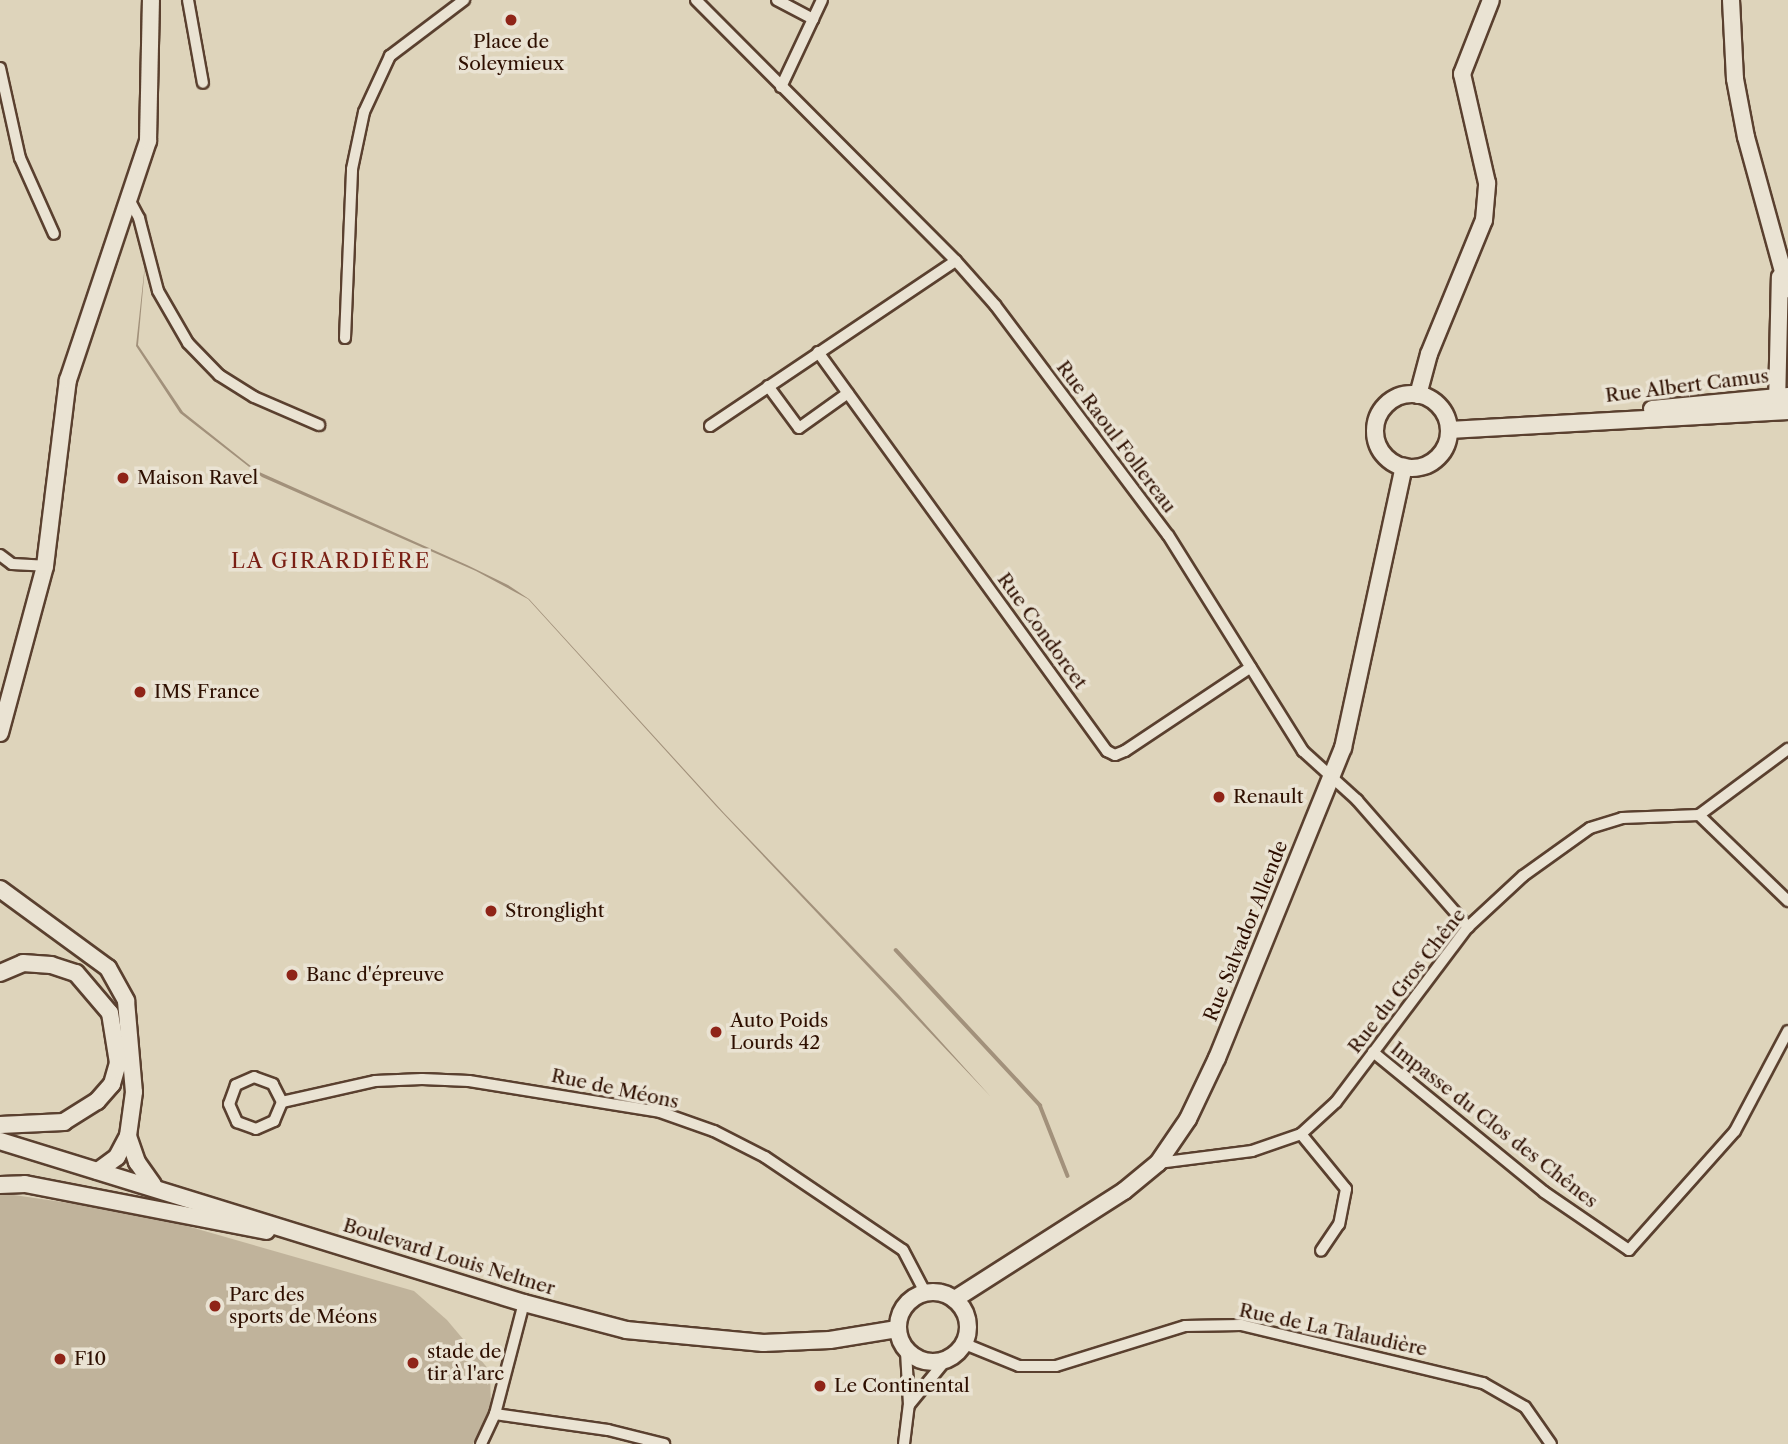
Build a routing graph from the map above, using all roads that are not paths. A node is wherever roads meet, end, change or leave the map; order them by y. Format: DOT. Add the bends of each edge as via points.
graph roads {
  1 [pos="151,0"];
  2 [pos="157,0"];
  3 [pos="188,0"];
  4 [pos="464,0"];
  5 [pos="696,0"];
  6 [pos="777,0"];
  7 [pos="822,0"];
  8 [pos="1491,0"];
  9 [pos="1731,0"];
  10 [pos="813,19"];
  11 [pos="152,27"];
  12 [pos="0,68"];
  13 [pos="203,83"];
  14 [pos="781,87"];
  15 [pos="130,201"];
  16 [pos="54,233"];
  17 [pos="956,261"];
  18 [pos="1781,271"];
  19 [pos="1788,289"];
  20 [pos="345,338"];
  21 [pos="818,352"];
  22 [pos="768,386"];
  23 [pos="848,393"];
  24 [pos="1418,395"];
  25 [pos="1783,404"];
  26 [pos="318,425"];
  27 [pos="710,426"];
  28 [pos="1449,430"];
  29 [pos="1404,467"];
  30 [pos="0,555"];
  31 [pos="45,566"];
  32 [pos="1251,667"];
  33 [pos="0,733"];
  34 [pos="1788,749"];
  35 [pos="1330,779"];
  36 [pos="1699,815"];
  37 [pos="0,889"];
  38 [pos="1788,901"];
  39 [pos="1468,927"];
  40 [pos="0,973"];
  41 [pos="1788,1031"];
  42 [pos="1373,1052"];
  43 [pos="282,1102"];
  44 [pos="0,1125"];
  45 [pos="1301,1134"];
  46 [pos="128,1136"];
  47 [pos="0,1141"];
  48 [pos="1158,1163"];
  49 [pos="99,1171"];
  50 [pos="0,1185"];
  51 [pos="153,1185"];
  52 [pos="340,1247"];
  53 [pos="1321,1251"];
  54 [pos="925,1292"];
  55 [pos="955,1299"];
  56 [pos="524,1303"];
  57 [pos="897,1329"];
  58 [pos="965,1344"];
  59 [pos="906,1351"];
  60 [pos="946,1360"];
  61 [pos="909,1405"];
  62 [pos="495,1414"];
  63 [pos="481,1444"];
  64 [pos="664,1444"];
  65 [pos="904,1444"];
  66 [pos="1551,1444"];
  1 -- 11 [label="street"];
  2 -- 11 [label="street"];
  3 -- 13 [label="street"];
  4 -- 20 [label="street" via="390,56 364,113 352,169"];
  5 -- 14 [label="street, Rue Raoul Follereau"];
  6 -- 10 [label="street"];
  7 -- 10 [label="street"];
  8 -- 24 [label="street" via="1462,74 1487,183 1484,220 1429,354"];
  9 -- 18 [label="street" via="1735,79"];
  10 -- 14 [label="street"];
  11 -- 15 [label="street" via="148,141"];
  12 -- 16 [label="street" via="20,158"];
  14 -- 17 [label="street, Rue Raoul Follereau"];
  15 -- 26 [label="street" via="139,218 158,291 188,343 219,375 254,397"];
  15 -- 31 [label="street" via="68,380"];
  17 -- 21 [label="street"];
  17 -- 32 [label="street, Rue Raoul Follereau" via="1168,535"];
  18 -- 19 [label="street"];
  18 -- 25 [label="street"];
  21 -- 22 [label="street"];
  21 -- 23 [label="street, Rue Condorcet"];
  22 -- 23 [label="street" via="799,428"];
  22 -- 27 [label="street"];
  23 -- 32 [label="street, Rue Condorcet" via="1107,751 1115,755 1125,751"];
  24 -- 28 [label="street" via="1439,407"];
  24 -- 29 [label="street" via="1393,399 1377,418 1374,431 1382,454"];
  25 -- 28 [label="street, Rue Albert Camus"];
  28 -- 29 [label="street" via="1436,459 1426,466"];
  29 -- 35 [label="street, Rue Salvador Allende" via="1343,748"];
  30 -- 31 [label="street" via="12,564"];
  31 -- 33 [label="street"];
  32 -- 35 [label="street, Rue Raoul Follereau" via="1303,751"];
  34 -- 36 [label="street"];
  35 -- 39 [label="street, Rue Raoul Follereau" via="1357,800"];
  35 -- 48 [label="street, Rue Salvador Allende" via="1217,1058 1188,1119"];
  36 -- 38 [label="street"];
  36 -- 39 [label="street, Rue du Gros Chêne" via="1622,818 1590,828 1523,876"];
  37 -- 46 [label="street" via="108,968 126,1001 132,1024 134,1091"];
  39 -- 42 [label="street, Rue du Gros Chêne"];
  40 -- 44 [label="street" via="23,963 51,965 76,974 110,1013 118,1063 112,1084 97,1101 64,1122"];
  41 -- 42 [label="street, Impasse du Clos des Chênes" via="1735,1131 1629,1250 1544,1192"];
  42 -- 45 [label="street, Rue du Gros Chêne" via="1336,1102"];
  43 -- 43 [label="street" via="274,1121 256,1129 237,1122 229,1104 236,1085 254,1077 273,1084"];
  43 -- 54 [label="street, Rue de Méons" via="375,1081 422,1079 469,1081 660,1112 714,1131 765,1157 906,1252"];
  45 -- 48 [label="street, Rue du Gros Chêne" via="1252,1151"];
  45 -- 53 [label="street" via="1346,1189 1339,1224"];
  46 -- 49 [label="street" via="117,1157"];
  46 -- 51 [label="street" via="137,1162"];
  47 -- 49 [label="street, Boulevard Louis Neltner"];
  48 -- 55 [label="street, Rue Salvador Allende" via="1124,1191"];
  49 -- 51 [label="street, Boulevard Louis Neltner"];
  50 -- 52 [label="street" via="25,1184"];
  51 -- 52 [label="street, Boulevard Louis Neltner"];
  52 -- 56 [label="street, Boulevard Louis Neltner"];
  54 -- 55 [label="street"];
  54 -- 57 [label="street" via="902,1309"];
  55 -- 58 [label="street" via="967,1317"];
  56 -- 57 [label="street, Boulevard Louis Neltner" via="626,1329 697,1339 777,1343"];
  56 -- 62 [label="street"];
  57 -- 59 [label="street"];
  58 -- 60 [label="street"];
  58 -- 66 [label="street, Rue de La Talaudière" via="1018,1366 1056,1366 1185,1326 1241,1325 1483,1383 1525,1407"];
  59 -- 60 [label="street" via="928,1362"];
  59 -- 61 [label="street"];
  60 -- 61 [label="street"];
  61 -- 65 [label="street"];
  62 -- 63 [label="street"];
  62 -- 64 [label="street" via="608,1430"];
}
